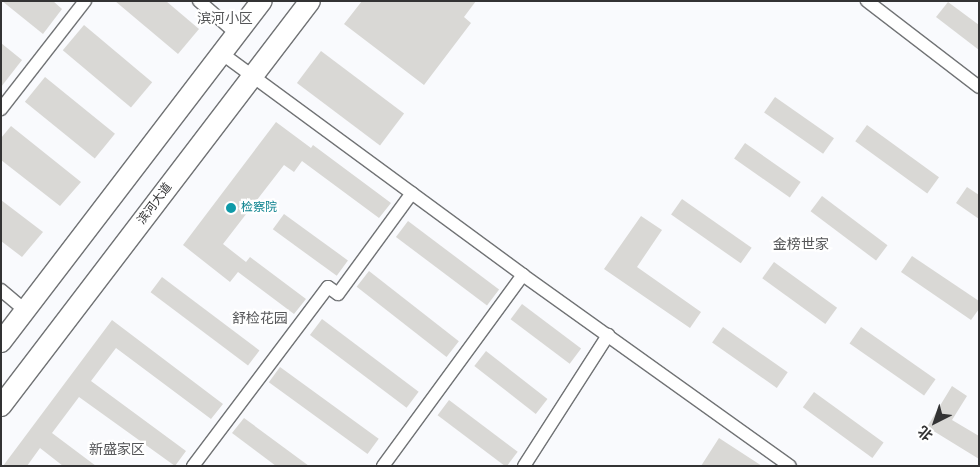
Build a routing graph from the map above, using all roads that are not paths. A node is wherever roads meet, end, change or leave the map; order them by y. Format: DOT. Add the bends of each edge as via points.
graph roads {
  1 [pos="85,1"];
  2 [pos="199,1"];
  3 [pos="262,1"];
  4 [pos="310,1"];
  5 [pos="867,1"];
  6 [pos="238,34"];
  7 [pos="221,53"];
  8 [pos="253,76"];
  9 [pos="979,87"];
  10 [pos="1,108"];
  11 [pos="412,193"];
  12 [pos="523,275"];
  13 [pos="1,290"];
  14 [pos="25,310"];
  15 [pos="608,336"];
  16 [pos="1,342"];
  17 [pos="1,406"];
  18 [pos="193,466"];
  19 [pos="383,466"];
  20 [pos="524,466"];
  21 [pos="790,466"];
  1 -- 10 [label="street"];
  2 -- 6 [label="street"];
  3 -- 6 [label="main road"];
  4 -- 8 [label="main road, 滨河大道"];
  5 -- 9 [label="street"];
  6 -- 7 [label="main road"];
  7 -- 8 [label="street"];
  7 -- 14 [label="main road"];
  8 -- 11 [label="street"];
  8 -- 17 [label="main road, 滨河大道"];
  11 -- 12 [label="street"];
  11 -- 18 [label="street" via="338,294 328,287"];
  12 -- 15 [label="street"];
  12 -- 19 [label="street"];
  13 -- 14 [label="street"];
  14 -- 16 [label="main road"];
  15 -- 20 [label="street"];
  15 -- 21 [label="street"];
}
